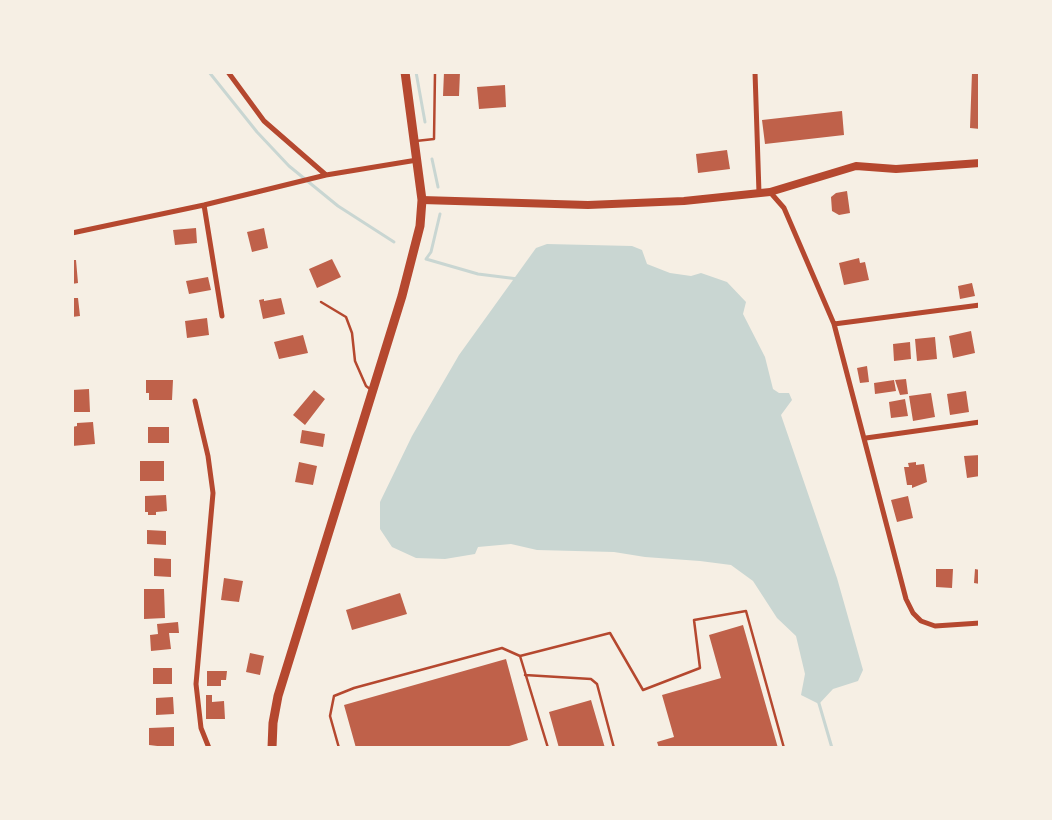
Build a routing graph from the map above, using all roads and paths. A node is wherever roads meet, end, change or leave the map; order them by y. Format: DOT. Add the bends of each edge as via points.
graph roads {
  1 [pos="228,72"];
  2 [pos="405,72"];
  3 [pos="755,72"];
  4 [pos="434,73"];
  5 [pos="415,141"];
  6 [pos="417,160"];
  7 [pos="980,163"];
  8 [pos="326,174"];
  9 [pos="770,192"];
  10 [pos="759,193"];
  11 [pos="422,200"];
  12 [pos="204,206"];
  13 [pos="72,233"];
  14 [pos="321,302"];
  15 [pos="980,305"];
  16 [pos="222,316"];
  17 [pos="834,324"];
  18 [pos="373,392"];
  19 [pos="194,401"];
  20 [pos="980,422"];
  21 [pos="866,438"];
  22 [pos="980,623"];
  23 [pos="520,656"];
  24 [pos="525,676"];
  25 [pos="209,748"];
  26 [pos="272,748"];
  27 [pos="339,748"];
  28 [pos="548,748"];
  29 [pos="614,748"];
  30 [pos="784,748"];
  1 -- 8 [label="street" via="264,121"];
  2 -- 5 [label="main road"];
  3 -- 10 [label="street"];
  4 -- 5 [label="lane" via="434,139"];
  5 -- 6 [label="main road"];
  6 -- 8 [label="street"];
  6 -- 11 [label="main road"];
  7 -- 9 [label="main road" via="896,169 856,166"];
  8 -- 12 [label="street"];
  9 -- 10 [label="main road"];
  9 -- 17 [label="street" via="784,208"];
  10 -- 11 [label="main road" via="684,201 588,205"];
  11 -- 18 [label="main road" via="420,226"];
  12 -- 13 [label="street"];
  12 -- 16 [label="street"];
  14 -- 18 [label="lane" via="346,317 355,361 366,386"];
  15 -- 17 [label="street"];
  17 -- 21 [label="street"];
  18 -- 26 [label="main road" via="278,696"];
  19 -- 25 [label="street" via="208,456 213,493 196,684 202,728"];
  20 -- 21 [label="street"];
  21 -- 22 [label="street" via="906,599 913,613 921,621 935,626"];
  23 -- 24 [label="lane"];
  23 -- 27 [label="lane" via="502,648 334,696 330,716"];
  23 -- 30 [label="lane" via="610,634 643,690 700,668 694,620 746,611"];
  24 -- 28 [label="lane"];
  24 -- 29 [label="lane" via="591,679 598,684"];
}
